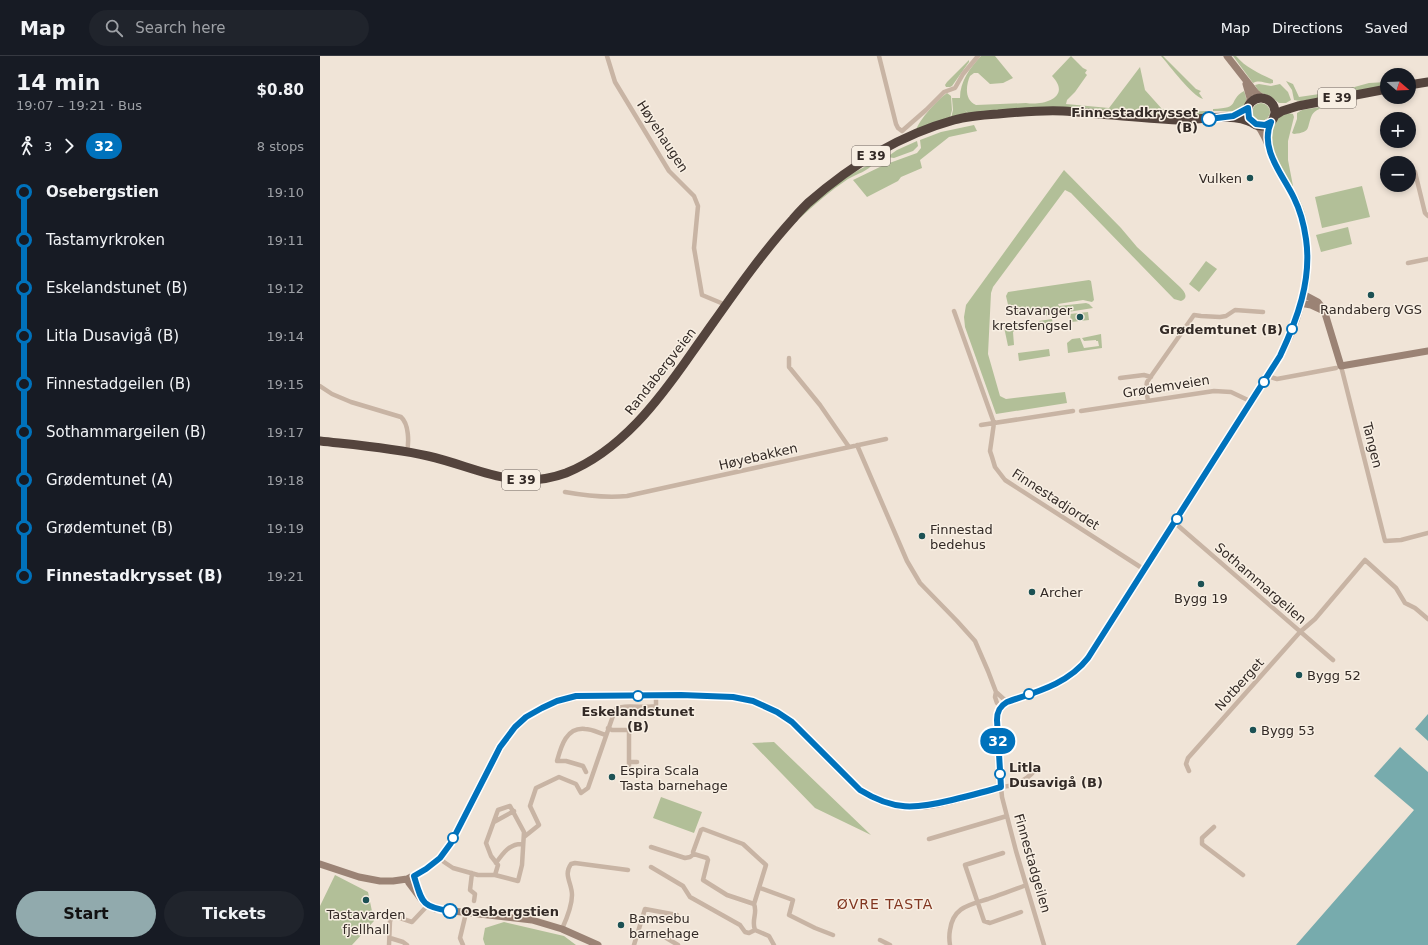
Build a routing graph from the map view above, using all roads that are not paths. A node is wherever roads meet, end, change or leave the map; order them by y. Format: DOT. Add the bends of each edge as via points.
graph roads {
  1 [pos="607,56"];
  2 [pos="879,56"];
  3 [pos="978,56"];
  4 [pos="1227,56"];
  5 [pos="1242,75"];
  6 [pos="1428,82"];
  7 [pos="1416,84"];
  8 [pos="1380,90"];
  9 [pos="1267,100"];
  10 [pos="1298,106"];
  11 [pos="1248,108"];
  12 [pos="1233,116"];
  13 [pos="1272,119"];
  14 [pos="1254,124"];
  15 [pos="1268,144"];
  16 [pos="1416,176"];
  17 [pos="1428,216"];
  18 [pos="1428,259"];
  19 [pos="1408,263"];
  20 [pos="1303,294"];
  21 [pos="1300,303"];
  22 [pos="726,305"];
  23 [pos="954,310"];
  24 [pos="1263,312"];
  25 [pos="1326,312"];
  26 [pos="1428,351"];
  27 [pos="789,358"];
  28 [pos="1338,367"];
  29 [pos="1267,376"];
  30 [pos="1151,377"];
  31 [pos="1120,378"];
  32 [pos="320,386"];
  33 [pos="1148,401"];
  34 [pos="1252,402"];
  35 [pos="1074,411"];
  36 [pos="1081,411"];
  37 [pos="994,423"];
  38 [pos="981,425"];
  39 [pos="886,439"];
  40 [pos="320,441"];
  41 [pos="857,445"];
  42 [pos="848,447"];
  43 [pos="407,452"];
  44 [pos="565,492"];
  45 [pos="1175,523"];
  46 [pos="1428,533"];
  47 [pos="1145,570"];
  48 [pos="1428,619"];
  49 [pos="1300,632"];
  50 [pos="1333,660"];
  51 [pos="996,692"];
  52 [pos="656,696"];
  53 [pos="1004,704"];
  54 [pos="608,728"];
  55 [pos="606,735"];
  56 [pos="637,762"];
  57 [pos="1036,769"];
  58 [pos="1189,771"];
  59 [pos="586,772"];
  60 [pos="1001,787"];
  61 [pos="514,811"];
  62 [pos="1007,816"];
  63 [pos="493,822"];
  64 [pos="1214,827"];
  65 [pos="524,837"];
  66 [pos="929,839"];
  67 [pos="524,844"];
  68 [pos="651,847"];
  69 [pos="1003,853"];
  70 [pos="694,854"];
  71 [pos="440,858"];
  72 [pos="496,863"];
  73 [pos="320,864"];
  74 [pos="651,866"];
  75 [pos="628,870"];
  76 [pos="472,873"];
  77 [pos="495,875"];
  78 [pos="1243,875"];
  79 [pos="411,877"];
  80 [pos="1026,885"];
  81 [pos="760,888"];
  82 [pos="474,901"];
  83 [pos="977,902"];
  84 [pos="754,904"];
  85 [pos="428,905"];
  86 [pos="1021,912"];
  87 [pos="466,913"];
  88 [pos="677,915"];
  89 [pos="562,929"];
  90 [pos="755,930"];
  91 [pos="638,932"];
  92 [pos="833,935"];
  93 [pos="390,938"];
  94 [pos="880,940"];
  95 [pos="389,945"];
  96 [pos="407,945"];
  97 [pos="463,945"];
  98 [pos="598,945"];
  99 [pos="634,945"];
  100 [pos="678,945"];
  101 [pos="774,945"];
  102 [pos="890,945"];
  103 [pos="950,945"];
  104 [pos="1044,945"];
  1 -- 22 [label="street, Høyehaugen" via="615,82 669,171 694,196 698,206 694,248 702,295"];
  2 -- 3 [label="street" via="896,124 902,131 944,92 955,88"];
  4 -- 5 [label="main road"];
  5 -- 9 [label="main road" via="1256,93"];
  5 -- 11 [label="main road" via="1250,98"];
  6 -- 7 [label="highway"];
  8 -- 10 [label="highway, E 39"];
  9 -- 10 [label="highway, E 39" via="1283,106"];
  9 -- 11 [label="highway, E 39" via="1255,100"];
  9 -- 13 [label="highway" via="1275,110"];
  10 -- 13 [label="highway, E 39" via="1282,111"];
  11 -- 12 [label="highway, Randabergveien / E 39"];
  11 -- 14 [label="highway" via="1249,118"];
  12 -- 14 [label="highway, Randabergveien / E 39"];
  12 -- 22 [label="highway, Randabergveien / E 39" via="1178,120 1092,114 1039,114 1012,116 946,128 872,160 793,219 760,258"];
  13 -- 14 [label="highway, E 39" via="1265,125"];
  13 -- 15 [label="main road" via="1267,133"];
  14 -- 15 [label="main road"];
  15 -- 20 [label="main road" via="1277,168 1297,205 1304,230 1307,262"];
  16 -- 17 [label="street" via="1425,213"];
  18 -- 19 [label="street"];
  20 -- 21 [label="main road"];
  20 -- 25 [label="main road" via="1320,304"];
  21 -- 25 [label="main road"];
  21 -- 29 [label="main road" via="1286,343"];
  22 -- 43 [label="highway, Randabergveien / E 39" via="642,418 603,452 574,469 548,478 514,480"];
  23 -- 37 [label="street, Finnestadjordet"];
  24 -- 30 [label="street" via="1234,310 1220,317 1194,315"];
  25 -- 28 [label="main road, Tangen"];
  26 -- 28 [label="main road"];
  27 -- 42 [label="street" via="789,367 820,404"];
  28 -- 29 [label="street" via="1277,379"];
  28 -- 46 [label="street, Tangen" via="1385,541"];
  29 -- 34 [label="main road"];
  30 -- 31 [label="street" via="1144,375"];
  30 -- 33 [label="street" via="1146,386"];
  32 -- 43 [label="street" via="351,402 401,417 407,428"];
  33 -- 34 [label="street, Grødemveien" via="1221,391 1236,394"];
  33 -- 36 [label="street, Grødemveien"];
  34 -- 45 [label="main road"];
  35 -- 37 [label="street"];
  37 -- 38 [label="street"];
  37 -- 47 [label="street, Finnestadjordet" via="990,451 994,467 1005,480"];
  39 -- 41 [label="street"];
  40 -- 43 [label="highway, Randabergveien / E 39"];
  41 -- 42 [label="street"];
  41 -- 51 [label="street" via="907,561 920,583 975,641"];
  42 -- 44 [label="street, Høyebakken" via="627,496 589,497"];
  45 -- 47 [label="main road"];
  45 -- 49 [label="street, Sothammargeilen"];
  47 -- 53 [label="main road" via="1077,671 1060,682"];
  48 -- 49 [label="street, Notberget" via="1404,603 1396,588 1365,560"];
  49 -- 50 [label="street, Sothammargeilen"];
  49 -- 58 [label="street, Notberget" via="1187,760"];
  51 -- 53 [label="street"];
  51 -- 53 [label="street" via="997,703"];
  52 -- 54 [label="street" via="656,706 616,709"];
  52 -- 60 [label="main road" via="733,697 753,701 792,722 860,790 871,797 898,806 928,806"];
  52 -- 71 [label="main road" via="576,696 557,701 526,717 500,747 451,843"];
  53 -- 60 [label="main road" via="998,711 997,720"];
  54 -- 55 [label="street"];
  54 -- 56 [label="street" via="629,730 629,764"];
  55 -- 59 [label="street" via="579,729 567,735 563,742 556,761 582,766"];
  55 -- 65 [label="street" via="588,788 581,793 576,784 559,777 536,788 530,806 539,825"];
  57 -- 60 [label="street" via="1020,782"];
  60 -- 62 [label="street, Finnestadgeilen"];
  61 -- 63 [label="street"];
  61 -- 63 [label="street" via="509,806 498,810"];
  61 -- 65 [label="street" via="524,830"];
  62 -- 66 [label="street"];
  62 -- 80 [label="street, Finnestadgeilen"];
  63 -- 72 [label="street" via="486,844"];
  64 -- 78 [label="street" via="1202,838 1202,844"];
  65 -- 67 [label="street"];
  67 -- 72 [label="street" via="512,846"];
  67 -- 77 [label="street" via="518,881"];
  68 -- 70 [label="street" via="685,858"];
  69 -- 83 [label="street" via="965,865"];
  70 -- 81 [label="street" via="702,830 743,844 766,865"];
  70 -- 84 [label="street" via="708,860 704,881 727,895"];
  71 -- 76 [label="street" via="453,868"];
  71 -- 79 [label="main road"];
  72 -- 77 [label="street" via="498,866"];
  73 -- 79 [label="main road" via="380,881"];
  74 -- 90 [label="street" via="682,886 690,897 739,924 744,932 748,934"];
  75 -- 89 [label="street" via="571,864 567,873 572,894"];
  76 -- 77 [label="street"];
  76 -- 82 [label="street" via="470,890 475,894"];
  79 -- 85 [label="main road" via="409,882"];
  80 -- 83 [label="street"];
  80 -- 104 [label="street, Finnestadgeilen"];
  81 -- 84 [label="street"];
  81 -- 92 [label="street" via="793,900 789,915"];
  83 -- 86 [label="street" via="983,920 987,923"];
  83 -- 103 [label="street" via="964,907 953,917 948,935"];
  84 -- 90 [label="street"];
  85 -- 87 [label="main road" via="435,909"];
  85 -- 93 [label="street" via="412,922 392,918"];
  87 -- 89 [label="main road" via="516,918"];
  87 -- 97 [label="street" via="460,938"];
  88 -- 91 [label="street" via="645,909"];
  89 -- 98 [label="main road"];
  90 -- 101 [label="street" via="769,936"];
  91 -- 99 [label="street"];
  91 -- 100 [label="street" via="663,936"];
  93 -- 95 [label="street"];
  93 -- 96 [label="street"];
  94 -- 102 [label="street"];
}
